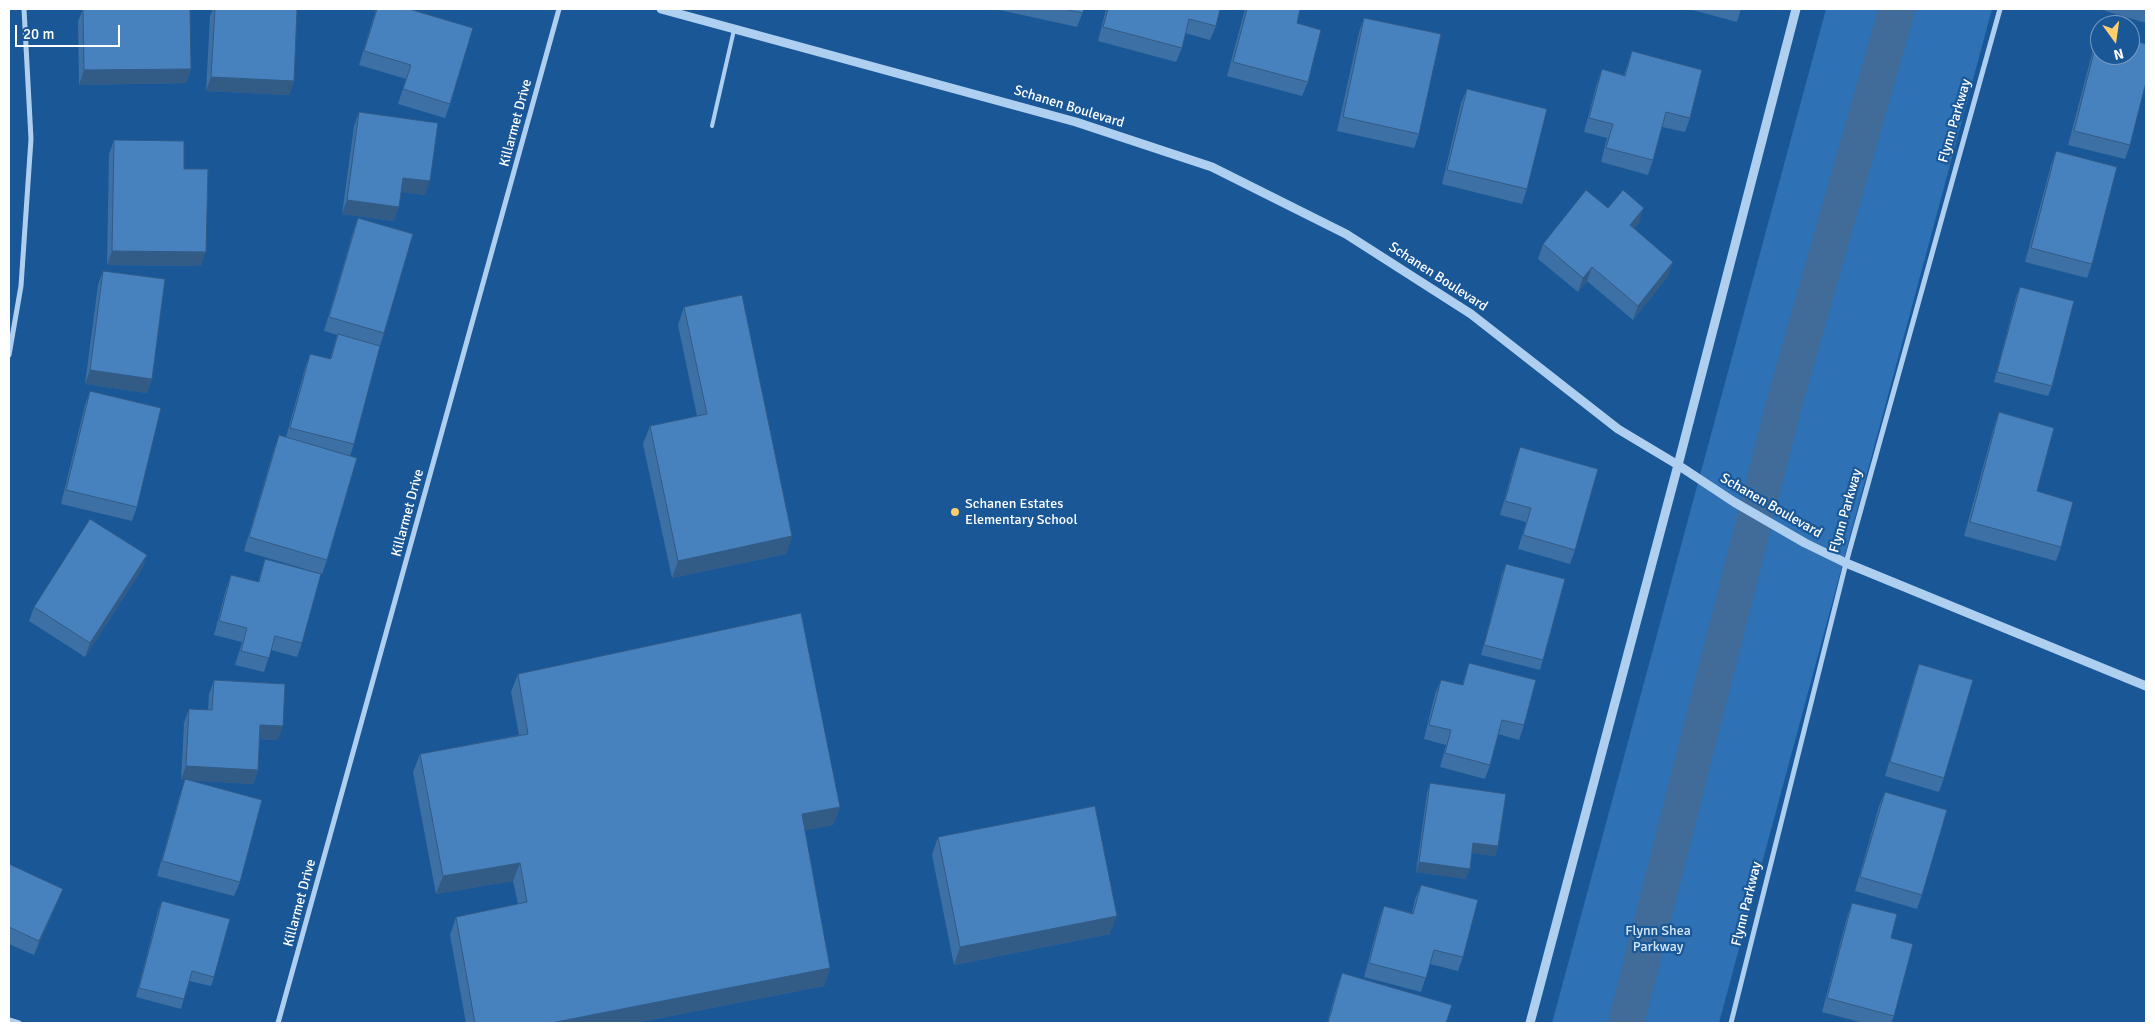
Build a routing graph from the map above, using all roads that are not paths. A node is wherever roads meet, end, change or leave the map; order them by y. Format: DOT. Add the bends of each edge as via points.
graph roads {
  1 [pos="24,9"];
  2 [pos="559,9"];
  3 [pos="661,9"];
  4 [pos="1796,9"];
  5 [pos="2000,9"];
  6 [pos="734,29"];
  7 [pos="712,126"];
  8 [pos="9,356"];
  9 [pos="1678,465"];
  10 [pos="1846,563"];
  11 [pos="2146,686"];
  12 [pos="9,1020"];
  13 [pos="20,1023"];
  14 [pos="278,1023"];
  15 [pos="1530,1023"];
  16 [pos="1731,1023"];
  1 -- 8 [label="street" via="31,139 21,286"];
  2 -- 14 [label="street, Killarmet Drive"];
  3 -- 6 [label="street, Schanen Boulevard"];
  4 -- 9 [label="street"];
  5 -- 10 [label="street, Flynn Parkway"];
  6 -- 7 [label="lane"];
  6 -- 9 [label="street, Schanen Boulevard" via="1076,122 1212,167 1346,234 1471,314 1618,429"];
  9 -- 10 [label="street, Schanen Boulevard" via="1734,502"];
  9 -- 15 [label="street"];
  10 -- 11 [label="street, Schanen Boulevard"];
  10 -- 16 [label="street, Flynn Parkway"];
  12 -- 13 [label="street"];
}
